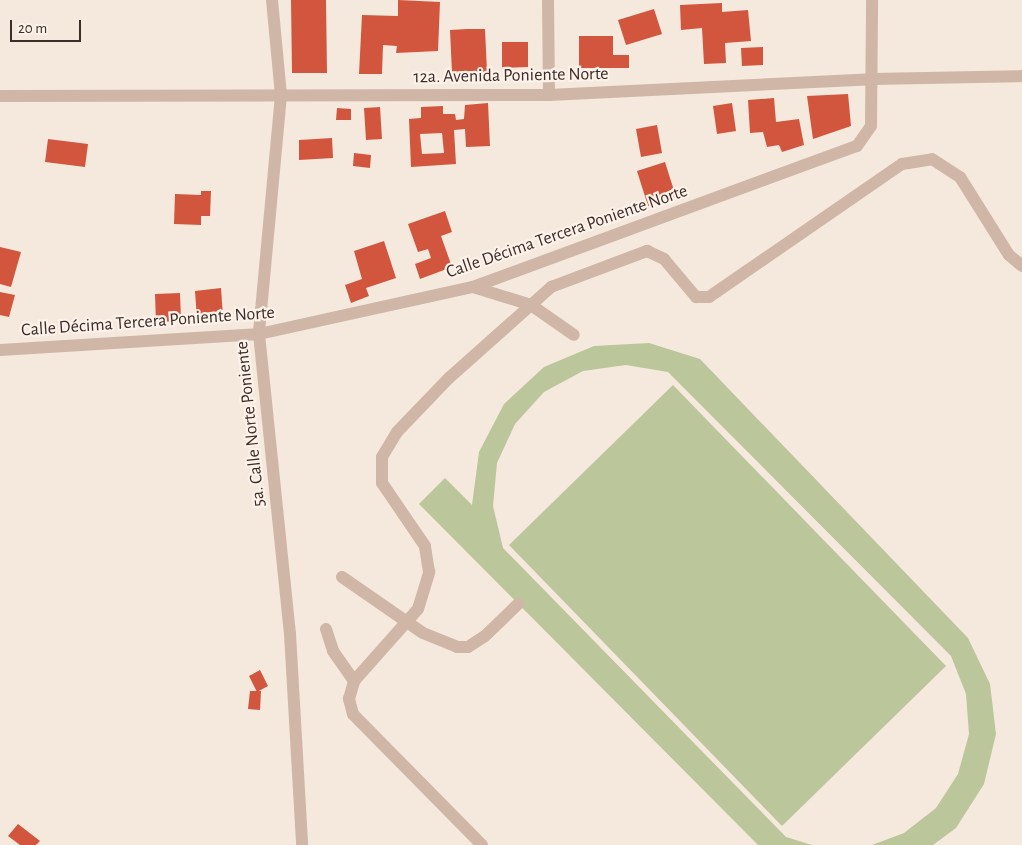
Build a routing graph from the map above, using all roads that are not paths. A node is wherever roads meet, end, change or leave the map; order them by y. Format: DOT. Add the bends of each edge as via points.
graph roads {
  1 [pos="272,0"];
  2 [pos="548,0"];
  3 [pos="872,0"];
  4 [pos="1022,76"];
  5 [pos="872,79"];
  6 [pos="281,95"];
  7 [pos="548,95"];
  8 [pos="0,96"];
  9 [pos="1022,266"];
  10 [pos="473,287"];
  11 [pos="531,304"];
  12 [pos="259,334"];
  13 [pos="574,335"];
  14 [pos="0,350"];
  15 [pos="342,577"];
  16 [pos="518,604"];
  17 [pos="408,623"];
  18 [pos="326,629"];
  19 [pos="354,681"];
  20 [pos="302,845"];
  21 [pos="482,845"];
  1 -- 6 [label="street, 5a. Calle Norte Poniente"];
  2 -- 7 [label="street"];
  3 -- 5 [label="street"];
  4 -- 5 [label="street, 12a. Avenida Poniente Norte"];
  5 -- 7 [label="street, 12a. Avenida Poniente Norte"];
  5 -- 10 [label="street, Calle Décima Tercera Poniente Norte" via="871,126 857,146"];
  6 -- 7 [label="street, 12a. Avenida Poniente Norte"];
  6 -- 8 [label="street, 12a. Avenida Poniente Norte"];
  6 -- 12 [label="street, 5a. Calle Norte Poniente"];
  9 -- 11 [label="street" via="1009,255 960,177 932,159 902,164 709,297 696,296 664,259 646,251 551,287"];
  10 -- 11 [label="street"];
  10 -- 12 [label="street, Calle Décima Tercera Poniente Norte"];
  11 -- 13 [label="street"];
  11 -- 17 [label="street" via="448,378 397,432 382,457 382,483 425,546 429,572 418,610"];
  12 -- 14 [label="street, Calle Décima Tercera Poniente Norte"];
  12 -- 20 [label="street, 5a. Calle Norte Poniente" via="290,634"];
  15 -- 17 [label="street"];
  16 -- 17 [label="street" via="468,647 440,641"];
  17 -- 19 [label="street"];
  18 -- 19 [label="street" via="333,651"];
  19 -- 21 [label="street" via="349,699 353,714"];
}
